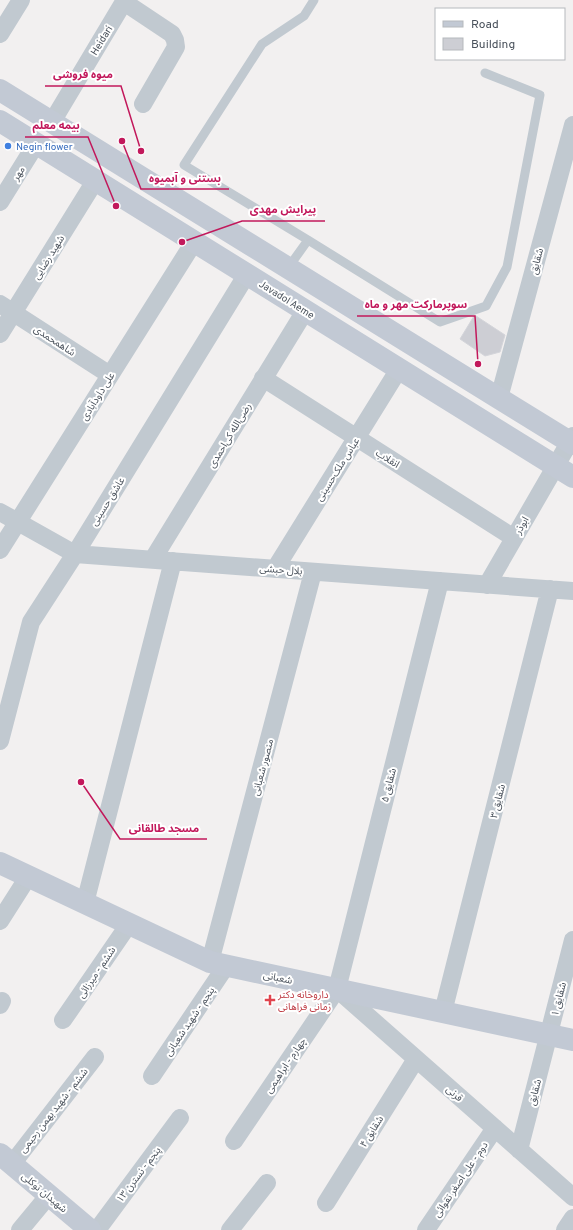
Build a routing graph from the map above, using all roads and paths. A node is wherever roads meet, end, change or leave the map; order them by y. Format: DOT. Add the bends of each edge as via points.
graph roads {
  1 [pos="21,0"];
  2 [pos="314,0"];
  3 [pos="124,1"];
  4 [pos="0,34"];
  5 [pos="485,72"];
  6 [pos="0,90"];
  7 [pos="143,104"];
  8 [pos="0,121"];
  9 [pos="52,122"];
  10 [pos="573,125"];
  11 [pos="36,144"];
  12 [pos="96,181"];
  13 [pos="0,202"];
  14 [pos="308,240"];
  15 [pos="194,242"];
  16 [pos="288,268"];
  17 [pos="246,274"];
  18 [pos="7,308"];
  19 [pos="305,310"];
  20 [pos="0,334"];
  21 [pos="399,369"];
  22 [pos="110,375"];
  23 [pos="263,378"];
  24 [pos="499,398"];
  25 [pos="356,438"];
  26 [pos="572,441"];
  27 [pos="564,472"];
  28 [pos="0,512"];
  29 [pos="17,522"];
  30 [pos="514,538"];
  31 [pos="0,550"];
  32 [pos="75,554"];
  33 [pos="153,559"];
  34 [pos="173,561"];
  35 [pos="275,569"];
  36 [pos="313,572"];
  37 [pos="440,581"];
  38 [pos="487,585"];
  39 [pos="550,589"];
  40 [pos="573,591"];
  41 [pos="0,741"];
  42 [pos="0,863"];
  43 [pos="28,877"];
  44 [pos="84,903"];
  45 [pos="0,921"];
  46 [pos="129,924"];
  47 [pos="573,940"];
  48 [pos="218,964"];
  49 [pos="337,989"];
  50 [pos="443,1012"];
  51 [pos="63,1020"];
  52 [pos="549,1035"];
  53 [pos="573,1040"];
  54 [pos="95,1057"];
  55 [pos="416,1059"];
  56 [pos="152,1076"];
  57 [pos="180,1118"];
  58 [pos="495,1128"];
  59 [pos="234,1140"];
  60 [pos="519,1150"];
  61 [pos="6,1159"];
  62 [pos="267,1183"];
  63 [pos="49,1195"];
  64 [pos="573,1197"];
  65 [pos="326,1203"];
  66 [pos="573,1218"];
  67 [pos="20,1230"];
  68 [pos="90,1230"];
  69 [pos="97,1230"];
  70 [pos="230,1230"];
  71 [pos="426,1230"];
  72 [pos="565,1230"];
  1 -- 4 [label="street"];
  2 -- 14 [label="lane" via="304,16 262,44 184,165"];
  3 -- 7 [label="street" via="172,34 175,40 176,47"];
  3 -- 9 [label="street, Heidari"];
  5 -- 14 [label="lane" via="540,95 507,267 486,306 440,322"];
  6 -- 9 [label="main road"];
  8 -- 11 [label="main road, Javadol Aeme"];
  9 -- 11 [label="main road"];
  9 -- 16 [label="main road"];
  10 -- 24 [label="street, شقایق"];
  11 -- 12 [label="main road, Javadol Aeme"];
  11 -- 13 [label="street, مهر"];
  12 -- 15 [label="main road, Javadol Aeme"];
  12 -- 18 [label="street, شهید رضایی"];
  14 -- 16 [label="lane"];
  15 -- 17 [label="main road, Javadol Aeme"];
  15 -- 22 [label="street, علی داودآبادی"];
  16 -- 24 [label="main road"];
  17 -- 19 [label="main road, Javadol Aeme"];
  17 -- 32 [label="street, عاشق حسینی"];
  18 -- 20 [label="street, شهید رضایی"];
  18 -- 22 [label="street, شاهمحمدی"];
  19 -- 21 [label="main road, Javadol Aeme"];
  19 -- 23 [label="street, رضی‌الله کی‌احمدی"];
  21 -- 25 [label="street, عباس ملک‌حسینی"];
  21 -- 27 [label="main road, Javadol Aeme"];
  22 -- 29 [label="street, علی داودآبادی"];
  23 -- 25 [label="street, انقلاب"];
  23 -- 33 [label="street, رضی‌الله کی‌احمدی"];
  24 -- 26 [label="main road"];
  25 -- 30 [label="street, انقلاب"];
  25 -- 35 [label="street, عباس ملک‌حسینی"];
  26 -- 27 [label="street, ابوذر"];
  27 -- 30 [label="street, ابوذر"];
  28 -- 29 [label="street, بلال حبشی"];
  29 -- 31 [label="street, علی داودآبادی"];
  29 -- 32 [label="street, بلال حبشی"];
  30 -- 38 [label="street, ابوذر"];
  32 -- 33 [label="street, بلال حبشی"];
  32 -- 41 [label="street, عاشق حسینی" via="31,622"];
  33 -- 34 [label="street, بلال حبشی"];
  34 -- 35 [label="street, بلال حبشی"];
  34 -- 44 [label="street"];
  35 -- 36 [label="street, بلال حبشی"];
  36 -- 37 [label="street, بلال حبشی"];
  36 -- 48 [label="street, منصور شعبانی"];
  37 -- 38 [label="street, بلال حبشی"];
  37 -- 49 [label="street, شقایق ۵"];
  38 -- 39 [label="street, بلال حبشی"];
  39 -- 40 [label="street, بلال حبشی"];
  39 -- 50 [label="street, شقایق ۳"];
  42 -- 43 [label="main road, شعبانی"];
  43 -- 44 [label="main road, شعبانی"];
  43 -- 45 [label="street"];
  44 -- 46 [label="main road, شعبانی"];
  46 -- 48 [label="main road, شعبانی"];
  46 -- 51 [label="street, ششم - میرزائی"];
  47 -- 52 [label="street, شقایق ۱"];
  48 -- 49 [label="main road, شعبانی"];
  48 -- 56 [label="street, پنجم - شهید شعبانی"];
  49 -- 50 [label="main road, شعبانی"];
  49 -- 55 [label="street, قرنی"];
  49 -- 59 [label="street, چهارم - ابراهیمی"];
  50 -- 52 [label="main road, شعبانی"];
  52 -- 53 [label="main road, شعبانی"];
  52 -- 60 [label="street, شقایق"];
  54 -- 61 [label="street, ششم - شهید بهمن رحیمی"];
  55 -- 58 [label="street, قرنی"];
  55 -- 65 [label="street, شقایق ۴"];
  57 -- 69 [label="street, پنجم - نسترن ۱۳"];
  58 -- 60 [label="street, قرنی"];
  58 -- 71 [label="street, دوم - علی اصغر تقوائی"];
  60 -- 64 [label="street, قرنی"];
  61 -- 63 [label="main road, شهیدان توکلی"];
  62 -- 70 [label="street"];
  63 -- 67 [label="street"];
  63 -- 68 [label="main road, شهیدان توکلی"];
  66 -- 72 [label="street"];
}
